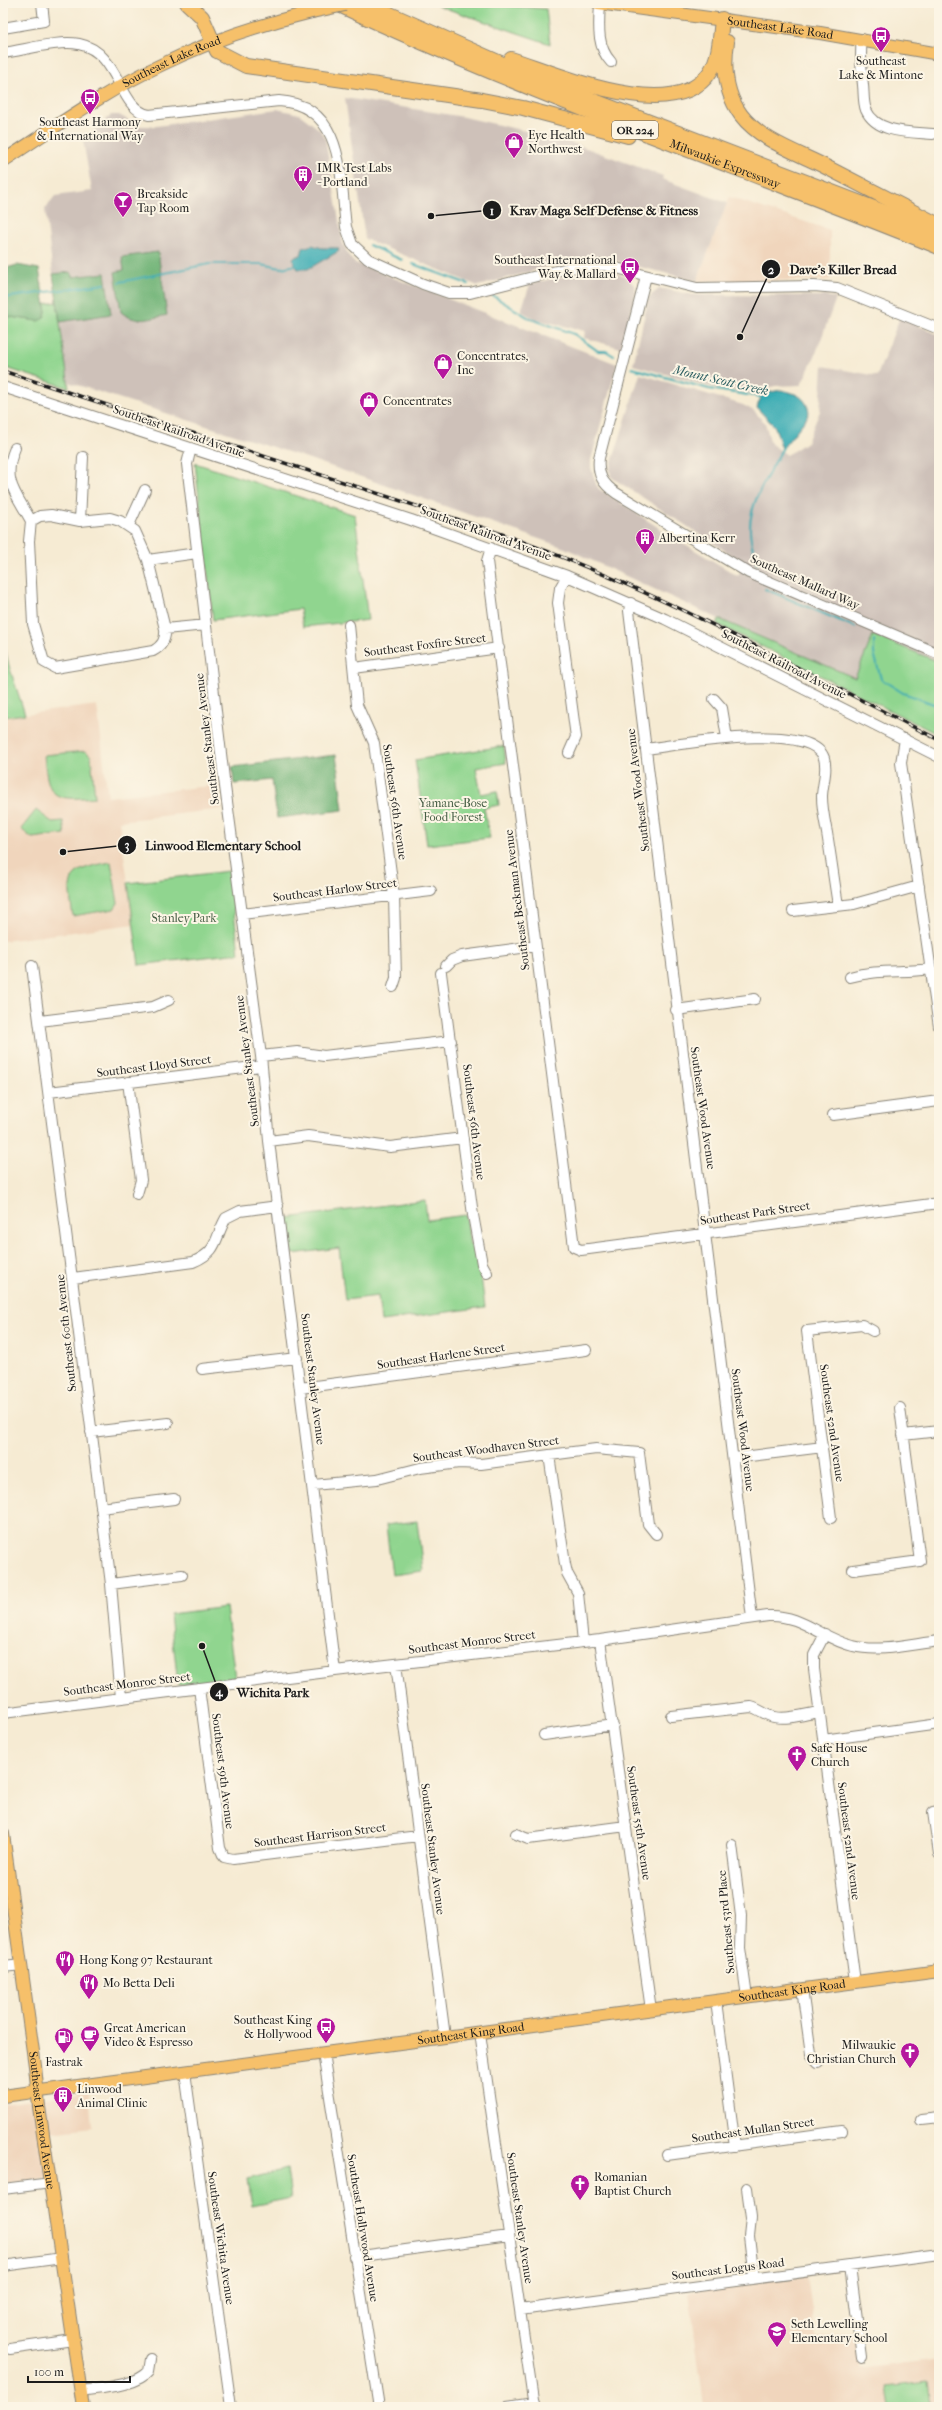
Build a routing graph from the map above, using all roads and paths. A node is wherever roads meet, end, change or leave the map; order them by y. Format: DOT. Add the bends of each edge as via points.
graph roads {
  1 [pos="42,3"];
  2 [pos="187,3"];
  3 [pos="335,3"];
  4 [pos="356,3"];
  5 [pos="365,3"];
  6 [pos="599,3"];
  7 [pos="726,20"];
  8 [pos="3,28"];
  9 [pos="435,36"];
  10 [pos="862,39"];
  11 [pos="213,43"];
  12 [pos="3,53"];
  13 [pos="939,54"];
  14 [pos="611,62"];
  15 [pos="122,86"];
  16 [pos="933,134"];
  17 [pos="713,160"];
  18 [pos="3,161"];
  19 [pos="939,225"];
  20 [pos="939,234"];
  21 [pos="939,247"];
  22 [pos="646,276"];
  23 [pos="939,330"];
  24 [pos="3,387"];
  25 [pos="15,448"];
  26 [pos="191,448"];
  27 [pos="83,457"];
  28 [pos="145,490"];
  29 [pos="31,521"];
  30 [pos="80,521"];
  31 [pos="129,526"];
  32 [pos="491,548"];
  33 [pos="197,553"];
  34 [pos="148,560"];
  35 [pos="566,576"];
  36 [pos="631,603"];
  37 [pos="206,625"];
  38 [pos="349,625"];
  39 [pos="165,629"];
  40 [pos="499,648"];
  41 [pos="939,654"];
  42 [pos="354,668"];
  43 [pos="714,699"];
  44 [pos="727,738"];
  45 [pos="905,739"];
  46 [pos="646,749"];
  47 [pos="569,753"];
  48 [pos="939,757"];
  49 [pos="919,886"];
  50 [pos="431,891"];
  51 [pos="394,896"];
  52 [pos="838,905"];
  53 [pos="793,911"];
  54 [pos="242,914"];
  55 [pos="536,946"];
  56 [pos="32,966"];
  57 [pos="931,969"];
  58 [pos="850,977"];
  59 [pos="393,987"];
  60 [pos="755,998"];
  61 [pos="169,1000"];
  62 [pos="676,1010"];
  63 [pos="40,1021"];
  64 [pos="939,1027"];
  65 [pos="451,1040"];
  66 [pos="261,1061"];
  67 [pos="128,1082"];
  68 [pos="49,1092"];
  69 [pos="939,1101"];
  70 [pos="833,1115"];
  71 [pos="463,1138"];
  72 [pos="269,1141"];
  73 [pos="137,1194"];
  74 [pos="939,1203"];
  75 [pos="278,1206"];
  76 [pos="706,1233"];
  77 [pos="576,1249"];
  78 [pos="487,1273"];
  79 [pos="73,1278"];
  80 [pos="873,1331"];
  81 [pos="586,1350"];
  82 [pos="297,1358"];
  83 [pos="202,1368"];
  84 [pos="300,1388"];
  85 [pos="900,1408"];
  86 [pos="168,1423"];
  87 [pos="939,1431"];
  88 [pos="91,1432"];
  89 [pos="903,1436"];
  90 [pos="823,1447"];
  91 [pos="549,1455"];
  92 [pos="734,1458"];
  93 [pos="313,1485"];
  94 [pos="174,1499"];
  95 [pos="101,1508"];
  96 [pos="832,1518"];
  97 [pos="656,1534"];
  98 [pos="853,1570"];
  99 [pos="182,1575"];
  100 [pos="111,1584"];
  101 [pos="752,1618"];
  102 [pos="825,1634"];
  103 [pos="600,1640"];
  104 [pos="939,1641"];
  105 [pos="583,1642"];
  106 [pos="396,1664"];
  107 [pos="335,1671"];
  108 [pos="199,1688"];
  109 [pos="121,1698"];
  110 [pos="819,1712"];
  111 [pos="3,1714"];
  112 [pos="671,1716"];
  113 [pos="939,1724"];
  114 [pos="613,1725"];
  115 [pos="544,1735"];
  116 [pos="823,1740"];
  117 [pos="936,1811"];
  118 [pos="626,1826"];
  119 [pos="516,1834"];
  120 [pos="418,1836"];
  121 [pos="3,1838"];
  122 [pos="732,1845"];
  123 [pos="939,1854"];
  124 [pos="224,1857"];
  125 [pos="22,1965"];
  126 [pos="3,1967"];
  127 [pos="939,1971"];
  128 [pos="855,1982"];
  129 [pos="802,1989"];
  130 [pos="747,1997"];
  131 [pos="716,2001"];
  132 [pos="651,2010"];
  133 [pos="480,2033"];
  134 [pos="445,2037"];
  135 [pos="323,2053"];
  136 [pos="818,2062"];
  137 [pos="185,2072"];
  138 [pos="38,2092"];
  139 [pos="3,2096"];
  140 [pos="939,2118"];
  141 [pos="921,2120"];
  142 [pos="842,2131"];
  143 [pos="735,2146"];
  144 [pos="668,2155"];
  145 [pos="51,2183"];
  146 [pos="746,2188"];
  147 [pos="3,2189"];
  148 [pos="510,2236"];
  149 [pos="939,2254"];
  150 [pos="354,2257"];
  151 [pos="62,2258"];
  152 [pos="3,2266"];
  153 [pos="850,2266"];
  154 [pos="754,2278"];
  155 [pos="520,2310"];
  156 [pos="74,2340"];
  157 [pos="10,2349"];
  158 [pos="862,2358"];
  159 [pos="151,2359"];
  160 [pos="81,2391"];
  161 [pos="534,2405"];
  162 [pos="83,2407"];
  163 [pos="231,2407"];
  164 [pos="379,2407"];
  165 [pos="507,2407"];
  1 -- 8 [label="street" via="44,21"];
  2 -- 11 [label="highway" via="202,17"];
  3 -- 17 [label="highway, Milwaukie Expressway / OR 224" via="463,61"];
  4 -- 11 [label="main road, Southeast Lake Road, bridge" via="312,12"];
  5 -- 9 [label="highway, Milwaukie Expressway / OR 224"];
  6 -- 7 [label="main road, Southeast Lake Road"];
  6 -- 14 [label="street" via="602,45 605,55"];
  7 -- 9 [label="highway" via="710,72 693,88 660,97 635,96 613,91"];
  7 -- 10 [label="main road, Southeast Lake Road"];
  7 -- 19 [label="highway" via="727,85 735,106 752,127"];
  9 -- 20 [label="highway, Milwaukie Expressway / OR 224" via="594,102"];
  10 -- 13 [label="main road, Southeast Lake Road"];
  10 -- 16 [label="street" via="860,59 865,105 869,114 877,122 890,128"];
  11 -- 15 [label="main road, Southeast Lake Road" via="163,64"];
  11 -- 17 [label="highway" via="220,54 246,66 434,92 523,108"];
  12 -- 15 [label="street, Southeast Lake Road" via="70,43 84,46 104,58"];
  15 -- 18 [label="main road"];
  15 -- 22 [label="street" via="135,108 149,115 279,100 307,108 326,125 334,142 346,226 352,244 372,262 435,289 470,294 591,265 611,266"];
  17 -- 21 [label="highway, Milwaukie Expressway / OR 224"];
  22 -- 23 [label="street" via="702,288 837,288"];
  22 -- 41 [label="street, Southeast Mallard Way" via="599,458 598,471 602,480 616,493 749,573"];
  24 -- 26 [label="street, Southeast Railroad Avenue"];
  25 -- 29 [label="street" via="8,471 11,484"];
  26 -- 32 [label="street, Southeast Railroad Avenue"];
  26 -- 33 [label="street, Southeast Stanley Avenue" via="187,464"];
  27 -- 30 [label="street"];
  28 -- 31 [label="street"];
  29 -- 30 [label="street" via="40,516 51,515"];
  29 -- 39 [label="street" via="29,541 33,624 44,662 55,668 152,651 163,643"];
  30 -- 31 [label="street" via="110,518"];
  31 -- 34 [label="street" via="140,538"];
  32 -- 35 [label="street, Southeast Railroad Avenue"];
  32 -- 40 [label="street, Southeast Beckman Avenue" via="487,561"];
  33 -- 34 [label="street"];
  33 -- 37 [label="street, Southeast Stanley Avenue"];
  34 -- 39 [label="street"];
  35 -- 36 [label="street, Southeast Railroad Avenue"];
  35 -- 47 [label="street" via="560,588 558,603 576,737"];
  36 -- 45 [label="street, Southeast Railroad Avenue"];
  36 -- 46 [label="street, Southeast Wood Avenue" via="629,611"];
  37 -- 39 [label="street"];
  37 -- 54 [label="street, Southeast Stanley Avenue"];
  38 -- 42 [label="street, Southeast 56th Avenue"];
  40 -- 42 [label="street, Southeast Foxfire Street"];
  40 -- 55 [label="street, Southeast Beckman Avenue"];
  42 -- 51 [label="street, Southeast 56th Avenue" via="359,710 374,743"];
  43 -- 44 [label="street" via="722,708"];
  44 -- 46 [label="street"];
  44 -- 52 [label="street" via="761,736 791,740 817,749 824,757 822,798"];
  45 -- 48 [label="street, Southeast Railroad Avenue"];
  45 -- 49 [label="street" via="901,763"];
  46 -- 62 [label="street, Southeast Wood Avenue"];
  49 -- 52 [label="street" via="854,904"];
  49 -- 57 [label="street"];
  50 -- 51 [label="street, Southeast Harlow Street"];
  51 -- 54 [label="street, Southeast Harlow Street"];
  51 -- 59 [label="street, Southeast 56th Avenue" via="396,978"];
  52 -- 53 [label="street"];
  54 -- 66 [label="street, Southeast Stanley Avenue"];
  55 -- 65 [label="street, Southeast 56th Avenue" via="462,956 452,960 443,970"];
  55 -- 77 [label="street, Southeast Beckman Avenue"];
  56 -- 63 [label="street, Southeast 60th Avenue"];
  57 -- 58 [label="street" via="906,973 880,971"];
  57 -- 64 [label="street"];
  60 -- 62 [label="street"];
  61 -- 63 [label="street" via="154,1007"];
  62 -- 76 [label="street, Southeast Wood Avenue"];
  63 -- 68 [label="street, Southeast 60th Avenue"];
  65 -- 66 [label="street, Southeast Lloyd Street" via="324,1056 297,1052"];
  65 -- 71 [label="street, Southeast 56th Avenue"];
  66 -- 67 [label="street, Southeast Lloyd Street"];
  66 -- 72 [label="street, Southeast Stanley Avenue"];
  67 -- 68 [label="street, Southeast Lloyd Street"];
  67 -- 73 [label="street" via="141,1180"];
  68 -- 79 [label="street, Southeast 60th Avenue"];
  69 -- 70 [label="street"];
  71 -- 72 [label="street" via="390,1147 308,1136"];
  71 -- 78 [label="street, Southeast 56th Avenue" via="479,1249"];
  72 -- 75 [label="street, Southeast Stanley Avenue"];
  74 -- 76 [label="street, Southeast Park Street"];
  75 -- 79 [label="street" via="240,1211 226,1218 215,1245 207,1256 193,1262"];
  75 -- 82 [label="street, Southeast Stanley Avenue"];
  76 -- 77 [label="street, Southeast Park Street"];
  76 -- 92 [label="street, Southeast Wood Avenue"];
  79 -- 88 [label="street, Southeast 60th Avenue"];
  80 -- 90 [label="street, Southeast 52nd Avenue" via="862,1325 807,1332"];
  81 -- 84 [label="street, Southeast Harlene Street"];
  82 -- 83 [label="street"];
  82 -- 84 [label="street, Southeast Stanley Avenue"];
  84 -- 93 [label="street, Southeast Stanley Avenue"];
  85 -- 89 [label="street"];
  86 -- 88 [label="street"];
  87 -- 89 [label="street"];
  88 -- 95 [label="street, Southeast 60th Avenue"];
  89 -- 98 [label="street" via="920,1561"];
  90 -- 92 [label="street"];
  90 -- 96 [label="street, Southeast 52nd Avenue"];
  91 -- 93 [label="street, Southeast Woodhaven Street" via="481,1464 459,1463 420,1468 377,1478"];
  91 -- 97 [label="street, Southeast Woodhaven Street" via="596,1449 638,1453 648,1524"];
  91 -- 105 [label="street" via="565,1564 578,1593"];
  92 -- 101 [label="street, Southeast Wood Avenue"];
  93 -- 107 [label="street, Southeast Stanley Avenue"];
  94 -- 95 [label="street"];
  95 -- 100 [label="street, Southeast 60th Avenue"];
  99 -- 100 [label="street"];
  100 -- 109 [label="street, Southeast 60th Avenue"];
  101 -- 102 [label="street, Southeast Monroe Street" via="792,1618"];
  101 -- 103 [label="street, Southeast Monroe Street"];
  102 -- 104 [label="street, Southeast Monroe Street" via="849,1645 867,1649"];
  102 -- 110 [label="street, Southeast 52nd Avenue" via="814,1656"];
  103 -- 105 [label="street, Southeast Monroe Street"];
  103 -- 114 [label="street, Southeast 55th Avenue"];
  105 -- 106 [label="street, Southeast Monroe Street"];
  106 -- 107 [label="street, Southeast Monroe Street"];
  106 -- 120 [label="street, Southeast Stanley Avenue"];
  107 -- 108 [label="street, Southeast Monroe Street"];
  108 -- 109 [label="street, Southeast Monroe Street"];
  108 -- 124 [label="street, Southeast 59th Avenue" via="220,1848"];
  109 -- 111 [label="street, Southeast Monroe Street"];
  110 -- 112 [label="street" via="779,1718 751,1707"];
  110 -- 116 [label="street, Southeast 52nd Avenue"];
  113 -- 116 [label="street"];
  114 -- 115 [label="street"];
  114 -- 118 [label="street, Southeast 55th Avenue"];
  116 -- 128 [label="street, Southeast 52nd Avenue"];
  117 -- 123 [label="street"];
  118 -- 119 [label="street" via="528,1839"];
  118 -- 132 [label="street, Southeast 55th Avenue"];
  120 -- 124 [label="street, Southeast Harrison Street" via="233,1859"];
  120 -- 134 [label="street, Southeast Stanley Avenue"];
  121 -- 125 [label="main road, Southeast Linwood Avenue"];
  122 -- 130 [label="street, Southeast 53rd Place" via="741,1916 740,1948"];
  125 -- 126 [label="street"];
  125 -- 138 [label="main road, Southeast Linwood Avenue"];
  127 -- 128 [label="main road, Southeast King Road"];
  128 -- 129 [label="main road, Southeast King Road"];
  129 -- 130 [label="main road, Southeast King Road"];
  129 -- 136 [label="street" via="811,2054"];
  130 -- 131 [label="main road, Southeast King Road"];
  131 -- 132 [label="main road, Southeast King Road"];
  131 -- 143 [label="street"];
  132 -- 133 [label="main road, Southeast King Road"];
  133 -- 134 [label="main road, Southeast King Road"];
  133 -- 148 [label="street, Southeast Stanley Avenue"];
  134 -- 135 [label="main road, Southeast King Road"];
  135 -- 137 [label="main road, Southeast King Road"];
  135 -- 150 [label="street, Southeast Hollywood Avenue"];
  137 -- 138 [label="main road, Southeast King Road"];
  137 -- 163 [label="street, Southeast Wichita Avenue"];
  138 -- 139 [label="main road, Southeast King Road"];
  138 -- 145 [label="main road, Southeast Linwood Avenue"];
  140 -- 141 [label="street"];
  142 -- 143 [label="street, Southeast Mullan Street"];
  143 -- 144 [label="street, Southeast Mullan Street"];
  145 -- 147 [label="street"];
  145 -- 151 [label="main road, Southeast Linwood Avenue"];
  146 -- 154 [label="street" via="751,2218 749,2236"];
  148 -- 150 [label="street"];
  148 -- 155 [label="street, Southeast Stanley Avenue"];
  149 -- 153 [label="street, Southeast Logus Road"];
  150 -- 164 [label="street, Southeast Hollywood Avenue"];
  151 -- 152 [label="street"];
  151 -- 156 [label="main road, Southeast Linwood Avenue"];
  153 -- 154 [label="street, Southeast Logus Road"];
  153 -- 158 [label="street"];
  154 -- 155 [label="street, Southeast Logus Road"];
  155 -- 161 [label="street, Southeast Stanley Avenue"];
  156 -- 157 [label="street"];
  156 -- 160 [label="main road, Southeast Linwood Avenue"];
  159 -- 160 [label="street" via="150,2371 141,2378"];
  160 -- 162 [label="main road, Southeast Linwood Avenue"];
  161 -- 165 [label="street"];
}
